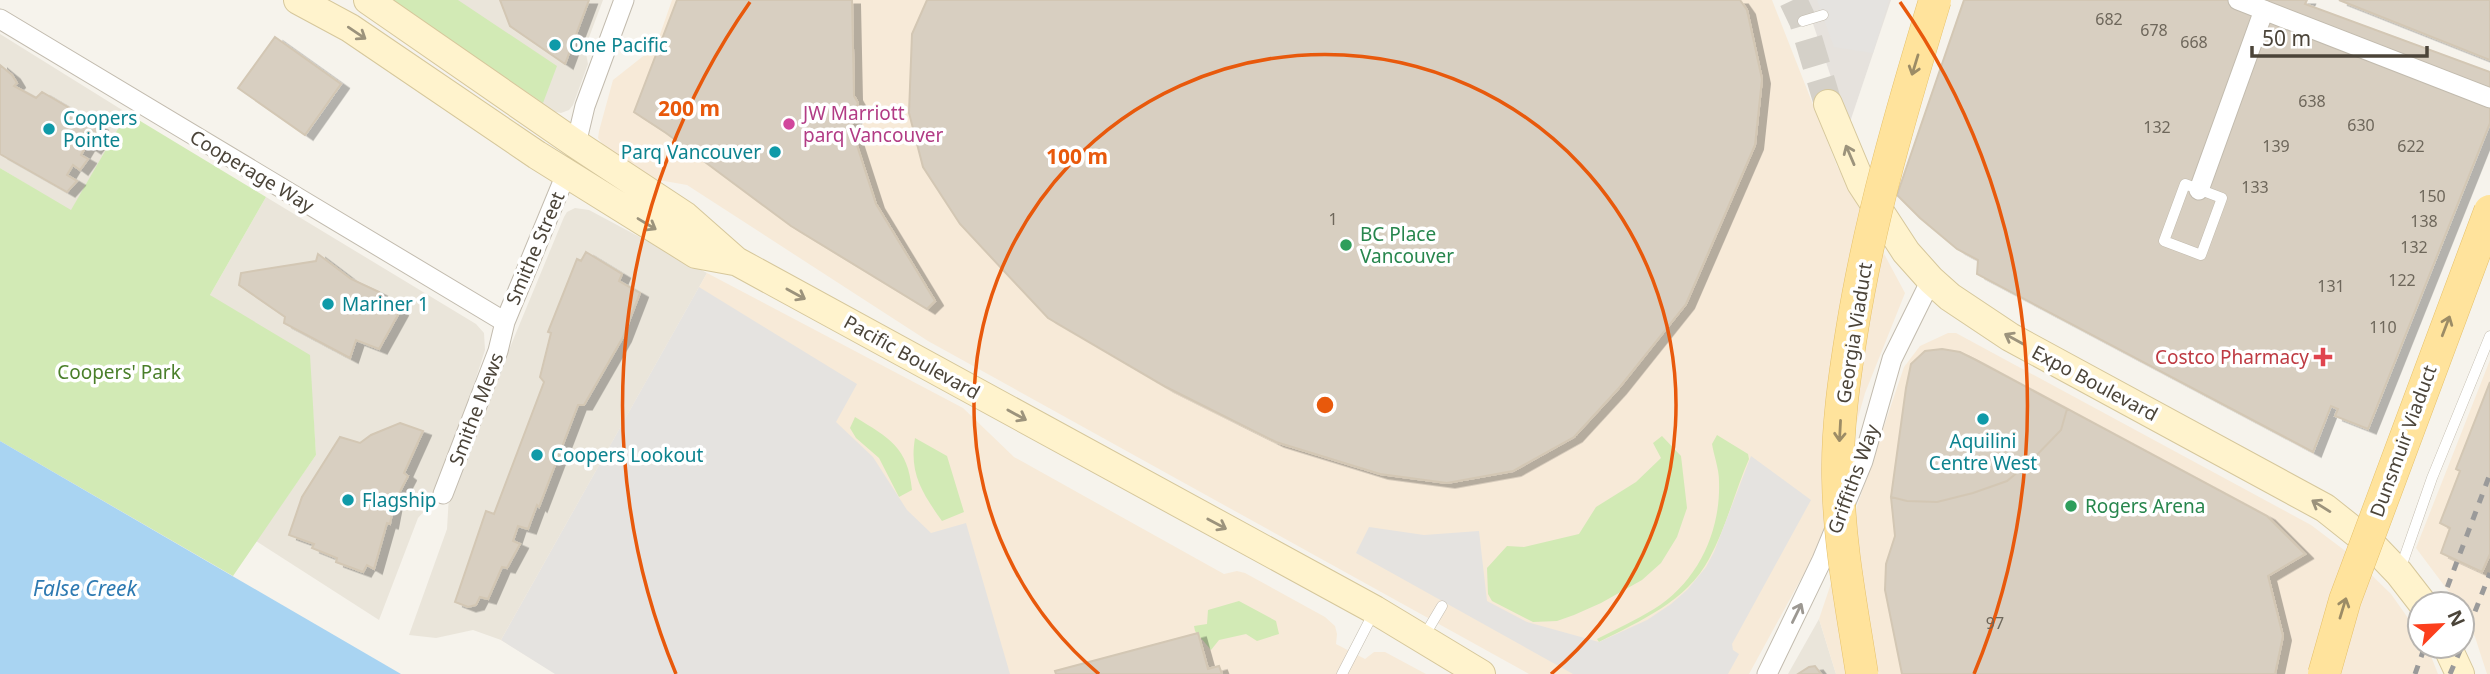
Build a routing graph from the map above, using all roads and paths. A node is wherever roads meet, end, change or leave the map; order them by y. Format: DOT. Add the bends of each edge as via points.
graph roads {
  1 [pos="298,0"];
  2 [pos="368,0"];
  3 [pos="624,0"];
  4 [pos="1935,0"];
  5 [pos="2238,0"];
  6 [pos="2264,10"];
  7 [pos="1823,15"];
  8 [pos="0,19"];
  9 [pos="1803,21"];
  10 [pos="2490,98"];
  11 [pos="1828,104"];
  12 [pos="576,144"];
  13 [pos="566,174"];
  14 [pos="2199,190"];
  15 [pos="2490,211"];
  16 [pos="736,261"];
  17 [pos="1931,280"];
  18 [pos="505,322"];
  19 [pos="2490,336"];
  20 [pos="443,494"];
  21 [pos="2399,573"];
  22 [pos="2412,590"];
  23 [pos="1442,606"];
  24 [pos="1375,610"];
  25 [pos="1422,638"];
  26 [pos="1342,674"];
  27 [pos="1481,674"];
  28 [pos="1767,674"];
  29 [pos="1862,674"];
  30 [pos="2324,674"];
  1 -- 13 [label="main road, one-way" via="350,28"];
  2 -- 12 [label="main road, Pacific Boulevard"];
  3 -- 12 [label="street"];
  4 -- 29 [label="main road, Georgia Viaduct, one-way, bridge" via="1871,230 1843,384 1838,478 1843,549"];
  5 -- 6 [label="street"];
  6 -- 10 [label="street"];
  6 -- 14 [label="street"];
  7 -- 9 [label="lane"];
  8 -- 18 [label="street, Cooperage Way"];
  17 -- 11 [label="main road, Expo Boulevard, one-way" via="1906,252 1861,183"];
  12 -- 16 [label="main road, Pacific Boulevard" via="685,216"];
  13 -- 16 [label="main road, one-way" via="696,254"];
  13 -- 18 [label="street, Smithe Street"];
  14 -- 14 [label="lane" via="2185,184 2164,241 2201,255 2222,198"];
  30 -- 15 [label="main road, Dunsmuir Viaduct, one-way, bridge" via="2349,588"];
  16 -- 24 [label="main road, Pacific Boulevard, one-way"];
  21 -- 17 [label="main road, Expo Boulevard, one-way" via="2325,508 2010,337"];
  28 -- 17 [label="street, Griffiths Way, one-way" via="1822,560 1863,461 1892,359"];
  18 -- 20 [label="street, Smithe Mews" via="499,351"];
  19 -- 21 [label="lane"];
  21 -- 22 [label="main road, Expo Boulevard"];
  23 -- 25 [label="lane"];
  24 -- 25 [label="main road, Pacific Boulevard"];
  24 -- 26 [label="lane"];
  25 -- 27 [label="main road, Pacific Boulevard"];
}
